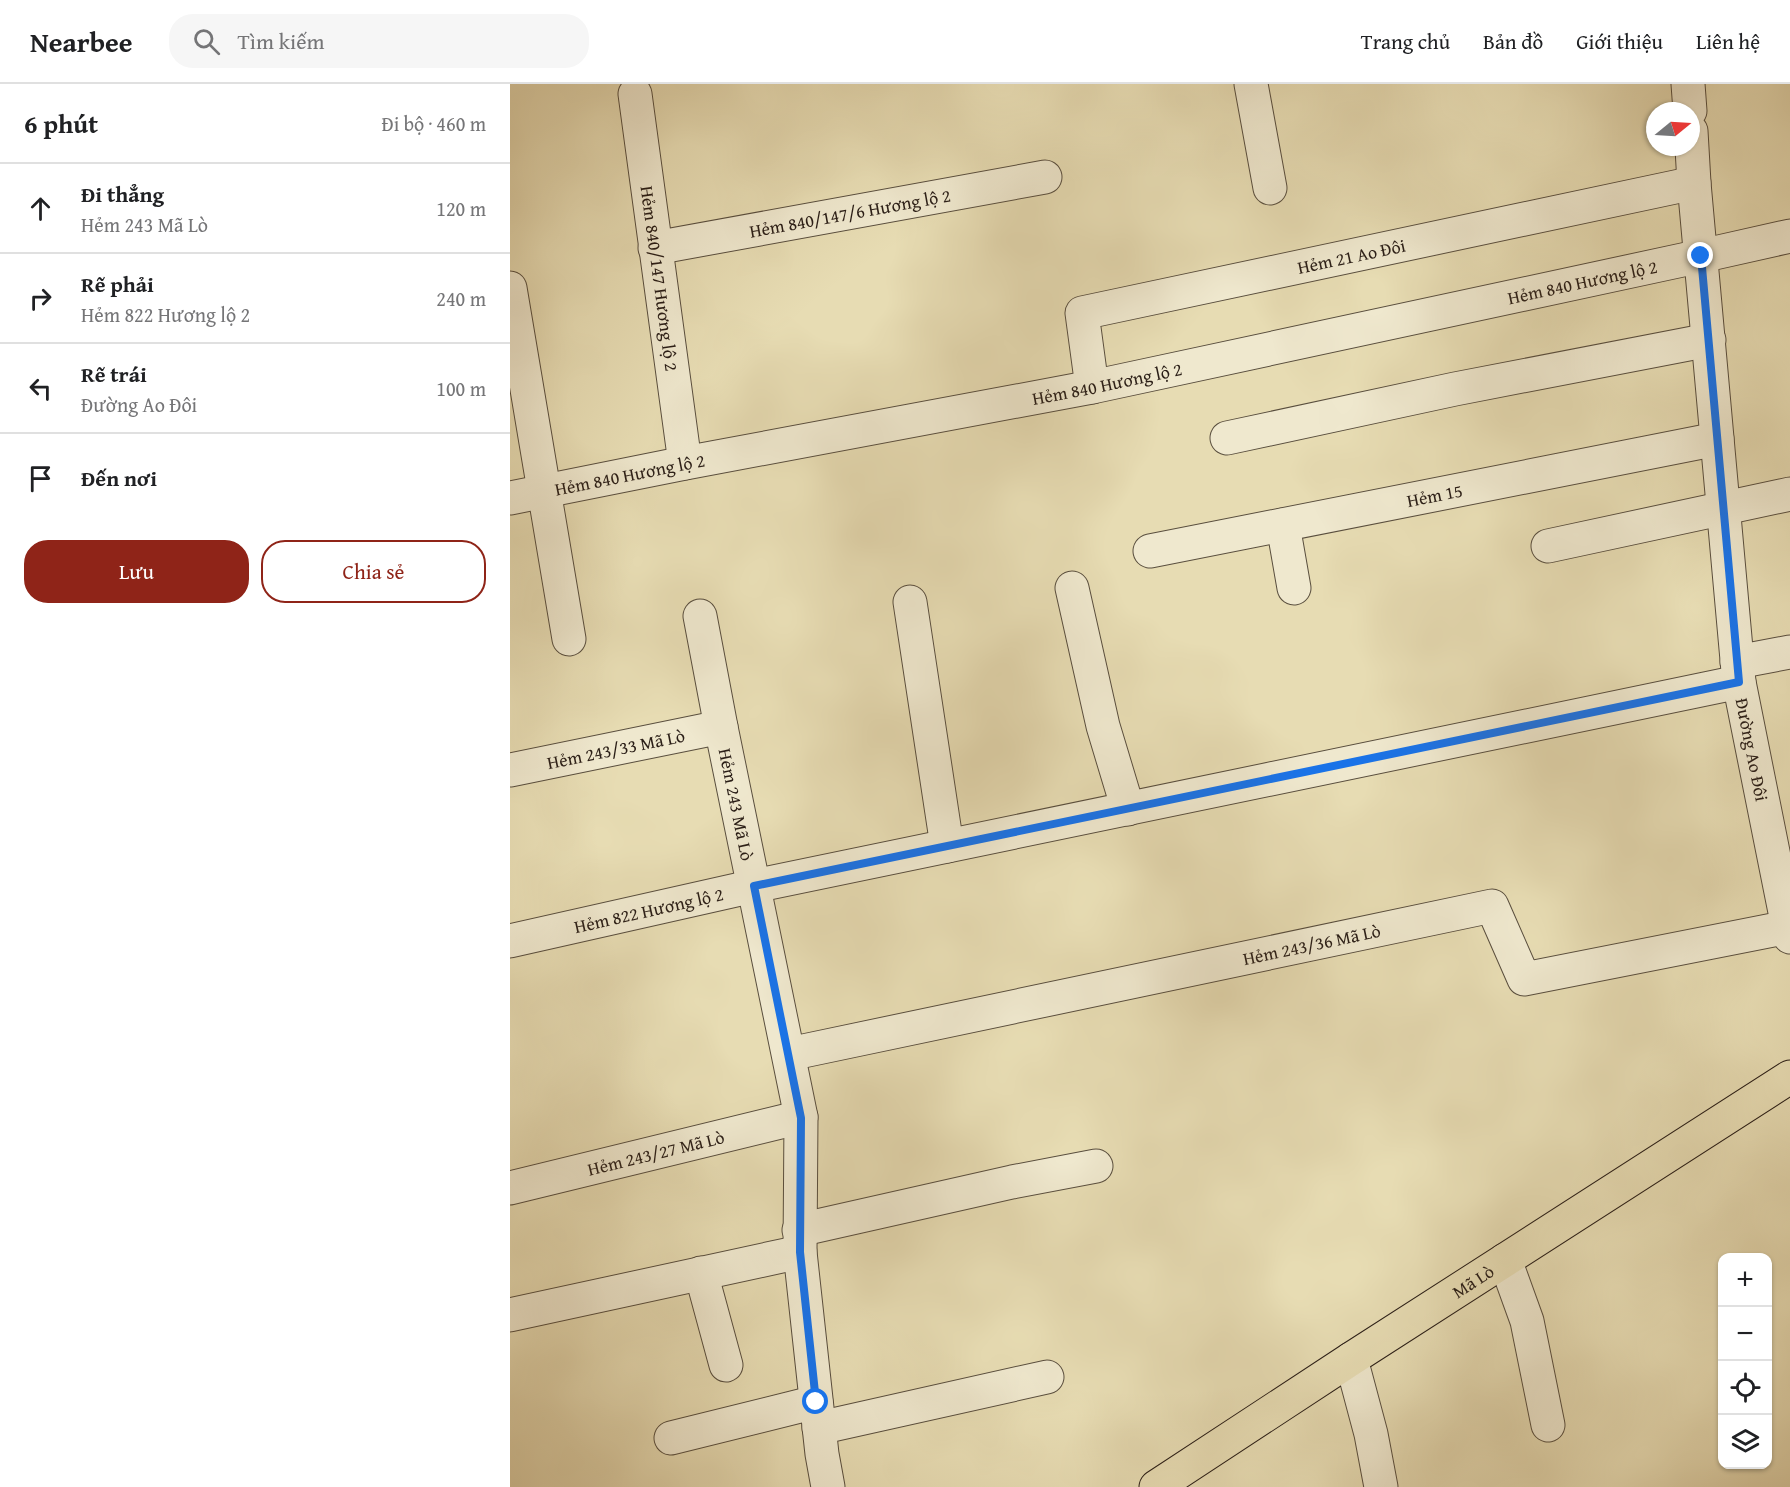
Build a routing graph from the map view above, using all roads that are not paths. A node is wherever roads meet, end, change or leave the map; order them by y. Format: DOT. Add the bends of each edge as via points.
graph roads {
  1 [pos="1251,84"];
  2 [pos="1689,84"];
  3 [pos="635,94"];
  4 [pos="1690,102"];
  5 [pos="1692,156"];
  6 [pos="1045,177"];
  7 [pos="1694,183"];
  8 [pos="1270,188"];
  9 [pos="1790,236"];
  10 [pos="655,248"];
  11 [pos="1701,256"];
  12 [pos="510,288"];
  13 [pos="1709,340"];
  14 [pos="1092,387"];
  15 [pos="1227,438"];
  16 [pos="1717,439"];
  17 [pos="685,462"];
  18 [pos="543,492"];
  19 [pos="1790,494"];
  20 [pos="510,498"];
  21 [pos="1724,508"];
  22 [pos="1283,525"];
  23 [pos="1548,546"];
  24 [pos="1150,551"];
  25 [pos="1072,588"];
  26 [pos="1294,588"];
  27 [pos="910,602"];
  28 [pos="700,616"];
  29 [pos="569,639"];
  30 [pos="1790,652"];
  31 [pos="1738,672"];
  32 [pos="721,728"];
  33 [pos="510,770"];
  34 [pos="1128,809"];
  35 [pos="947,846"];
  36 [pos="754,886"];
  37 [pos="1789,932"];
  38 [pos="510,942"];
  39 [pos="789,1054"];
  40 [pos="1790,1077"];
  41 [pos="801,1118"];
  42 [pos="1096,1166"];
  43 [pos="510,1188"];
  44 [pos="799,1241"];
  45 [pos="1505,1260"];
  46 [pos="701,1273"];
  47 [pos="510,1315"];
  48 [pos="1351,1359"];
  49 [pos="726,1365"];
  50 [pos="1047,1377"];
  51 [pos="818,1415"];
  52 [pos="1548,1425"];
  53 [pos="671,1438"];
  54 [pos="828,1487"];
  55 [pos="1156,1487"];
  56 [pos="1381,1487"];
  1 -- 8 [label="street"];
  2 -- 4 [label="street"];
  3 -- 10 [label="street, Hẻm 840/147 Hương lộ 2"];
  5 -- 7 [label="street, Đường Ao Đôi"];
  6 -- 10 [label="street, Hẻm 840/147/6 Hương lộ 2"];
  7 -- 11 [label="street, Đường Ao Đôi"];
  7 -- 14 [label="street, Hẻm 21 Ao Đôi" via="1082,314"];
  9 -- 11 [label="street, Hẻm 840 Hương lộ 2"];
  10 -- 17 [label="street, Hẻm 840/147 Hương lộ 2"];
  11 -- 13 [label="street, Đường Ao Đôi"];
  11 -- 14 [label="street, Hẻm 840 Hương lộ 2"];
  12 -- 18 [label="street"];
  13 -- 15 [label="street"];
  13 -- 16 [label="street, Đường Ao Đôi"];
  14 -- 17 [label="street, Hẻm 840 Hương lộ 2"];
  16 -- 21 [label="street, Đường Ao Đôi"];
  16 -- 22 [label="street, Hẻm 15"];
  17 -- 18 [label="street, Hẻm 840 Hương lộ 2"];
  18 -- 20 [label="street, Hẻm 840 Hương lộ 2"];
  18 -- 29 [label="street"];
  19 -- 21 [label="street"];
  21 -- 23 [label="street"];
  21 -- 31 [label="street, Đường Ao Đôi"];
  22 -- 24 [label="street, Hẻm 15"];
  22 -- 26 [label="street"];
  25 -- 34 [label="street" via="1103,726"];
  27 -- 35 [label="street"];
  28 -- 32 [label="street, Hẻm 243 Mã Lò"];
  30 -- 31 [label="street, Hẻm 822 Hương lộ 2"];
  31 -- 34 [label="street, Hẻm 822 Hương lộ 2"];
  31 -- 37 [label="street, Đường Ao Đôi"];
  32 -- 33 [label="street, Hẻm 243/33 Mã Lò"];
  32 -- 36 [label="street, Hẻm 243 Mã Lò"];
  34 -- 35 [label="street, Hẻm 822 Hương lộ 2"];
  35 -- 36 [label="street, Hẻm 822 Hương lộ 2"];
  36 -- 38 [label="street, Hẻm 822 Hương lộ 2"];
  36 -- 39 [label="street, Hẻm 243 Mã Lò"];
  37 -- 39 [label="street, Hẻm 243/36 Mã Lò" via="1524,979 1492,906"];
  39 -- 41 [label="street, Hẻm 243 Mã Lò"];
  40 -- 45 [label="main road, Mã Lò"];
  41 -- 43 [label="street, Hẻm 243/27 Mã Lò"];
  41 -- 44 [label="street, Hẻm 243 Mã Lò"];
  42 -- 44 [label="street" via="1012,1182"];
  44 -- 46 [label="street"];
  44 -- 51 [label="street, Hẻm 243 Mã Lò"];
  45 -- 48 [label="main road, Mã Lò"];
  45 -- 52 [label="street" via="1527,1321"];
  46 -- 47 [label="street"];
  46 -- 49 [label="street"];
  48 -- 55 [label="main road, Mã Lò"];
  48 -- 56 [label="street"];
  50 -- 51 [label="street"];
  51 -- 53 [label="street"];
  51 -- 54 [label="street, Hẻm 243 Mã Lò"];
}
